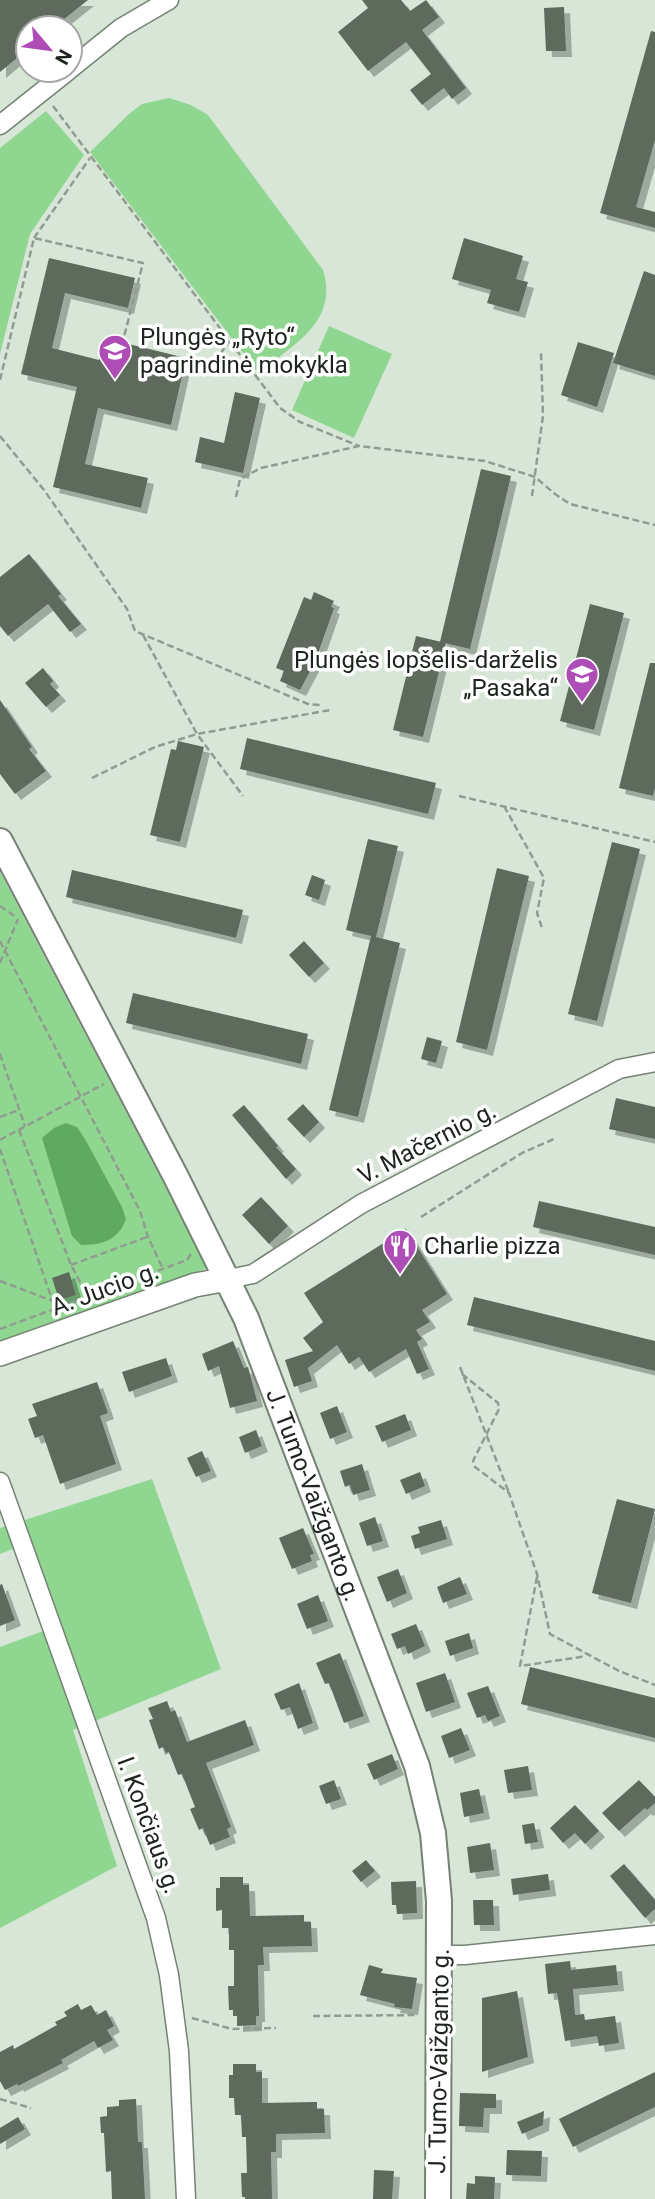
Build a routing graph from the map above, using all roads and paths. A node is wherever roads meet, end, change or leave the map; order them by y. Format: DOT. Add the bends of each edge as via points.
graph roads {
  1 [pos="169,0"];
  2 [pos="84,57"];
  3 [pos="51,84"];
  4 [pos="42,92"];
  5 [pos="0,125"];
  6 [pos="91,156"];
  7 [pos="34,238"];
  8 [pos="124,337"];
  9 [pos="229,341"];
  10 [pos="541,351"];
  11 [pos="194,368"];
  12 [pos="0,380"];
  13 [pos="0,436"];
  14 [pos="359,446"];
  15 [pos="535,477"];
  16 [pos="532,496"];
  17 [pos="236,498"];
  18 [pos="655,525"];
  19 [pos="143,634"];
  20 [pos="320,705"];
  21 [pos="330,710"];
  22 [pos="197,734"];
  23 [pos="92,778"];
  24 [pos="243,796"];
  25 [pos="459,796"];
  26 [pos="503,806"];
  27 [pos="0,841"];
  28 [pos="655,842"];
  29 [pos="0,905"];
  30 [pos="18,919"];
  31 [pos="542,928"];
  32 [pos="24,931"];
  33 [pos="0,941"];
  34 [pos="5,952"];
  35 [pos="0,963"];
  36 [pos="0,1054"];
  37 [pos="655,1062"];
  38 [pos="104,1084"];
  39 [pos="82,1096"];
  40 [pos="19,1110"];
  41 [pos="0,1117"];
  42 [pos="25,1126"];
  43 [pos="19,1130"];
  44 [pos="554,1139"];
  45 [pos="0,1140"];
  46 [pos="0,1149"];
  47 [pos="421,1217"];
  48 [pos="148,1237"];
  49 [pos="192,1251"];
  50 [pos="71,1265"];
  51 [pos="163,1269"];
  52 [pos="228,1279"];
  53 [pos="0,1281"];
  54 [pos="88,1296"];
  55 [pos="52,1301"];
  56 [pos="55,1310"];
  57 [pos="0,1329"];
  58 [pos="0,1354"];
  59 [pos="460,1367"];
  60 [pos="462,1374"];
  61 [pos="486,1433"];
  62 [pos="0,1482"];
  63 [pos="509,1493"];
  64 [pos="537,1574"];
  65 [pos="585,1653"];
  66 [pos="655,1685"];
  67 [pos="655,1936"];
  68 [pos="440,1955"];
  69 [pos="439,2015"];
  70 [pos="313,2016"];
  71 [pos="175,2018"];
  72 [pos="276,2028"];
  73 [pos="0,2099"];
  74 [pos="31,2108"];
  75 [pos="186,2199"];
  76 [pos="438,2199"];
  1 -- 2 [label="street" via="121,28"];
  3 -- 4 [label="street"];
  4 -- 5 [label="street"];
  4 -- 6 [label="path"];
  6 -- 7 [label="path"];
  6 -- 9 [label="path"];
  7 -- 8 [label="path" via="143,263"];
  7 -- 12 [label="path"];
  9 -- 11 [label="path" via="215,362"];
  9 -- 14 [label="path" via="281,408 300,422"];
  10 -- 15 [label="path" via="543,416"];
  13 -- 19 [label="path" via="44,490 127,609 135,631"];
  14 -- 15 [label="path" via="485,461"];
  14 -- 17 [label="path" via="261,468 240,479"];
  15 -- 16 [label="path"];
  15 -- 18 [label="path" via="570,503"];
  19 -- 20 [label="path" via="308,704"];
  19 -- 22 [label="path"];
  21 -- 22 [label="path"];
  22 -- 23 [label="path" via="155,747"];
  22 -- 24 [label="path"];
  25 -- 26 [label="path"];
  26 -- 28 [label="path"];
  26 -- 31 [label="path" via="544,878 537,913"];
  27 -- 52 [label="main road, J. Tumo-Vaižganto g."];
  29 -- 30 [label="path"];
  30 -- 32 [label="path"];
  30 -- 34 [label="path"];
  33 -- 34 [label="path"];
  34 -- 35 [label="path"];
  34 -- 39 [label="path"];
  36 -- 40 [label="path"];
  37 -- 52 [label="street, V. Mačernio g." via="619,1069 361,1204 253,1275"];
  38 -- 39 [label="path"];
  39 -- 42 [label="path"];
  39 -- 48 [label="path"];
  40 -- 41 [label="path"];
  40 -- 42 [label="path"];
  42 -- 43 [label="path"];
  43 -- 45 [label="path"];
  43 -- 50 [label="path"];
  44 -- 47 [label="path" via="522,1153"];
  46 -- 55 [label="path"];
  48 -- 50 [label="path"];
  48 -- 51 [label="path"];
  49 -- 51 [label="path" via="187,1260"];
  50 -- 54 [label="path"];
  51 -- 54 [label="path"];
  52 -- 58 [label="street, A. Jucio g." via="195,1285"];
  52 -- 68 [label="main road, J. Tumo-Vaižganto g." via="417,1766 438,1864"];
  53 -- 55 [label="path"];
  54 -- 56 [label="path"];
  55 -- 56 [label="path"];
  56 -- 57 [label="path"];
  59 -- 60 [label="path"];
  60 -- 61 [label="path"];
  60 -- 61 [label="path" via="498,1403"];
  61 -- 63 [label="path"];
  61 -- 63 [label="path" via="473,1461 475,1467"];
  62 -- 71 [label="street, I. Končiaus g." via="156,1918"];
  63 -- 64 [label="path"];
  64 -- 65 [label="path" via="550,1634"];
  64 -- 65 [label="path" via="520,1666"];
  65 -- 66 [label="path"];
  67 -- 68 [label="street"];
  68 -- 69 [label="main road, J. Tumo-Vaižganto g."];
  69 -- 70 [label="path"];
  69 -- 76 [label="main road, J. Tumo-Vaižganto g."];
  71 -- 72 [label="path" via="232,2029"];
  71 -- 75 [label="street, I. Končiaus g."];
  73 -- 74 [label="path"];
}
